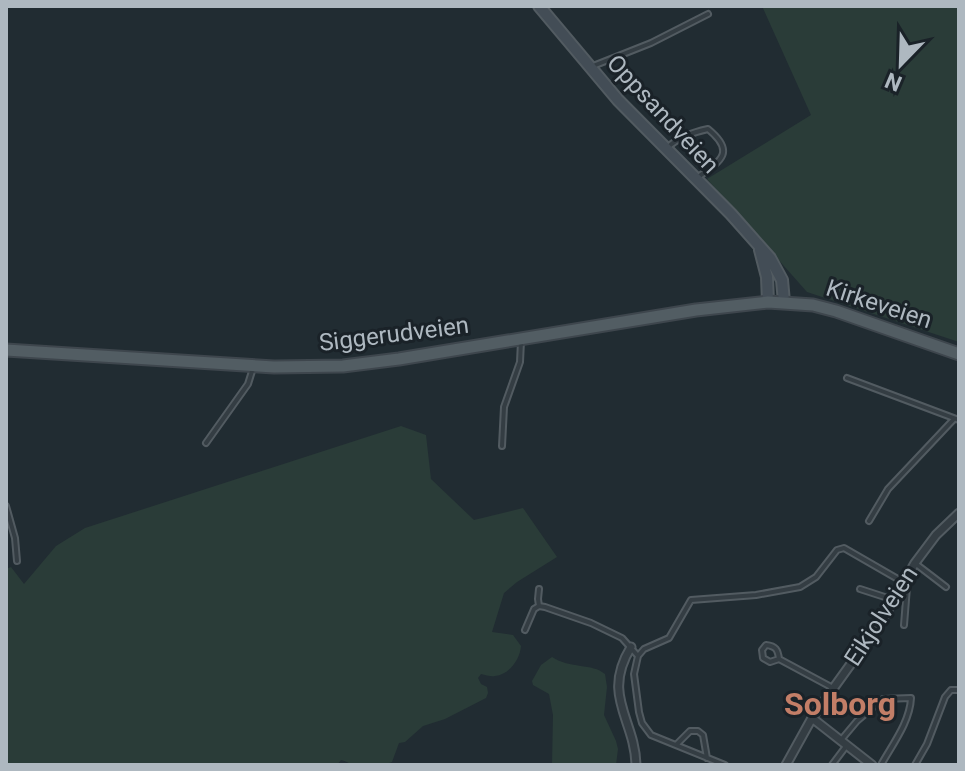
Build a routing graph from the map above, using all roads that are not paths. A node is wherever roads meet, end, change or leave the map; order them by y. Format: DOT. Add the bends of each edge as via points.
graph roads {
  1 [pos="539,6"];
  2 [pos="708,14"];
  3 [pos="591,67"];
  4 [pos="666,149"];
  5 [pos="696,178"];
  6 [pos="760,248"];
  7 [pos="768,302"];
  8 [pos="784,302"];
  9 [pos="521,339"];
  10 [pos="6,350"];
  11 [pos="959,354"];
  12 [pos="253,366"];
  13 [pos="847,378"];
  14 [pos="957,420"];
  15 [pos="206,443"];
  16 [pos="502,446"];
  17 [pos="6,506"];
  18 [pos="959,513"];
  19 [pos="869,521"];
  20 [pos="17,561"];
  21 [pos="915,563"];
  22 [pos="903,582"];
  23 [pos="946,587"];
  24 [pos="539,589"];
  25 [pos="860,589"];
  26 [pos="894,600"];
  27 [pos="539,606"];
  28 [pos="904,625"];
  29 [pos="525,630"];
  30 [pos="631,647"];
  31 [pos="638,656"];
  32 [pos="779,659"];
  33 [pos="833,688"];
  34 [pos="959,690"];
  35 [pos="812,718"];
  36 [pos="844,743"];
  37 [pos="675,746"];
  38 [pos="707,758"];
  39 [pos="636,765"];
  40 [pos="725,765"];
  41 [pos="786,765"];
  42 [pos="832,765"];
  43 [pos="872,765"];
  44 [pos="881,765"];
  45 [pos="915,765"];
  1 -- 3 [label="main road, Oppsandveien"];
  2 -- 3 [label="lane"];
  3 -- 4 [label="main road, Oppsandveien"];
  4 -- 5 [label="main road, Oppsandveien"];
  4 -- 5 [label="lane" via="697,131 714,133 722,159"];
  5 -- 6 [label="main road, Oppsandveien"];
  6 -- 7 [label="main road, Oppsandveien"];
  6 -- 8 [label="main road, Oppsandveien" via="779,273"];
  7 -- 8 [label="main road, Siggerudveien"];
  7 -- 9 [label="main road, Siggerudveien"];
  8 -- 11 [label="main road, Kirkeveien" via="836,311"];
  9 -- 12 [label="main road, Siggerudveien" via="360,364"];
  9 -- 16 [label="lane" via="520,362 504,407"];
  10 -- 12 [label="main road, Siggerudveien"];
  12 -- 15 [label="lane" via="248,384"];
  13 -- 14 [label="lane"];
  14 -- 19 [label="lane" via="888,489"];
  17 -- 20 [label="lane"];
  18 -- 21 [label="street, Eikjolveien"];
  21 -- 22 [label="street, Eikjolveien"];
  21 -- 23 [label="lane"];
  22 -- 26 [label="street, Eikjolveien"];
  22 -- 28 [label="lane"];
  22 -- 31 [label="lane" via="844,548 800,587 691,600 669,638"];
  24 -- 27 [label="lane"];
  25 -- 26 [label="lane"];
  26 -- 33 [label="street, Eikjolveien"];
  27 -- 29 [label="lane"];
  27 -- 30 [label="lane" via="591,623"];
  30 -- 31 [label="lane"];
  30 -- 39 [label="street" via="618,691"];
  31 -- 37 [label="lane" via="634,680 642,723 651,735"];
  32 -- 32 [label="lane" via="772,645 762,650 770,662"];
  32 -- 33 [label="lane"];
  33 -- 35 [label="street, Eikjolveien"];
  34 -- 45 [label="lane" via="945,697"];
  35 -- 36 [label="street"];
  35 -- 41 [label="street, Eikjolveien"];
  36 -- 42 [label="lane"];
  36 -- 43 [label="street"];
  36 -- 44 [label="lane" via="857,721 883,699 911,698 911,708"];
  37 -- 38 [label="lane"];
  37 -- 38 [label="lane" via="690,731 698,731"];
  38 -- 40 [label="lane"];
}
